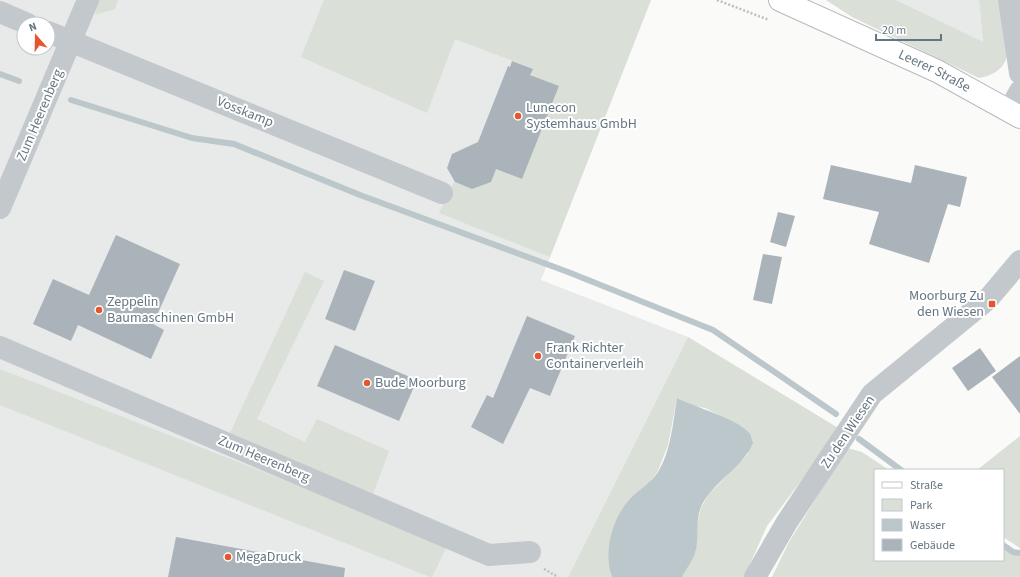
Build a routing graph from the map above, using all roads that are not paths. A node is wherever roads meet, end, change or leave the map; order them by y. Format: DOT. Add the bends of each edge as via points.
graph roads {
  1 [pos="88,0"];
  2 [pos="780,0"];
  3 [pos="1009,0"];
  4 [pos="0,12"];
  5 [pos="16,19"];
  6 [pos="56,35"];
  7 [pos="71,42"];
  8 [pos="1020,73"];
  9 [pos="1020,91"];
  10 [pos="1015,114"];
  11 [pos="442,193"];
  12 [pos="0,208"];
  13 [pos="1020,261"];
  14 [pos="0,347"];
  15 [pos="530,552"];
  16 [pos="755,577"];
  1 -- 7 [label="street, Zum Heerenberg"];
  2 -- 10 [label="main road, Leerer Straße" via="937,71"];
  3 -- 8 [label="street"];
  4 -- 5 [label="street"];
  6 -- 7 [label="street, Vosskamp"];
  7 -- 11 [label="street, Vosskamp"];
  7 -- 12 [label="street, Zum Heerenberg"];
  9 -- 10 [label="street"];
  13 -- 16 [label="street, Zu den Wiesen" via="988,299 872,394 787,522"];
  14 -- 15 [label="street, Zum Heerenberg" via="489,555"];
}
